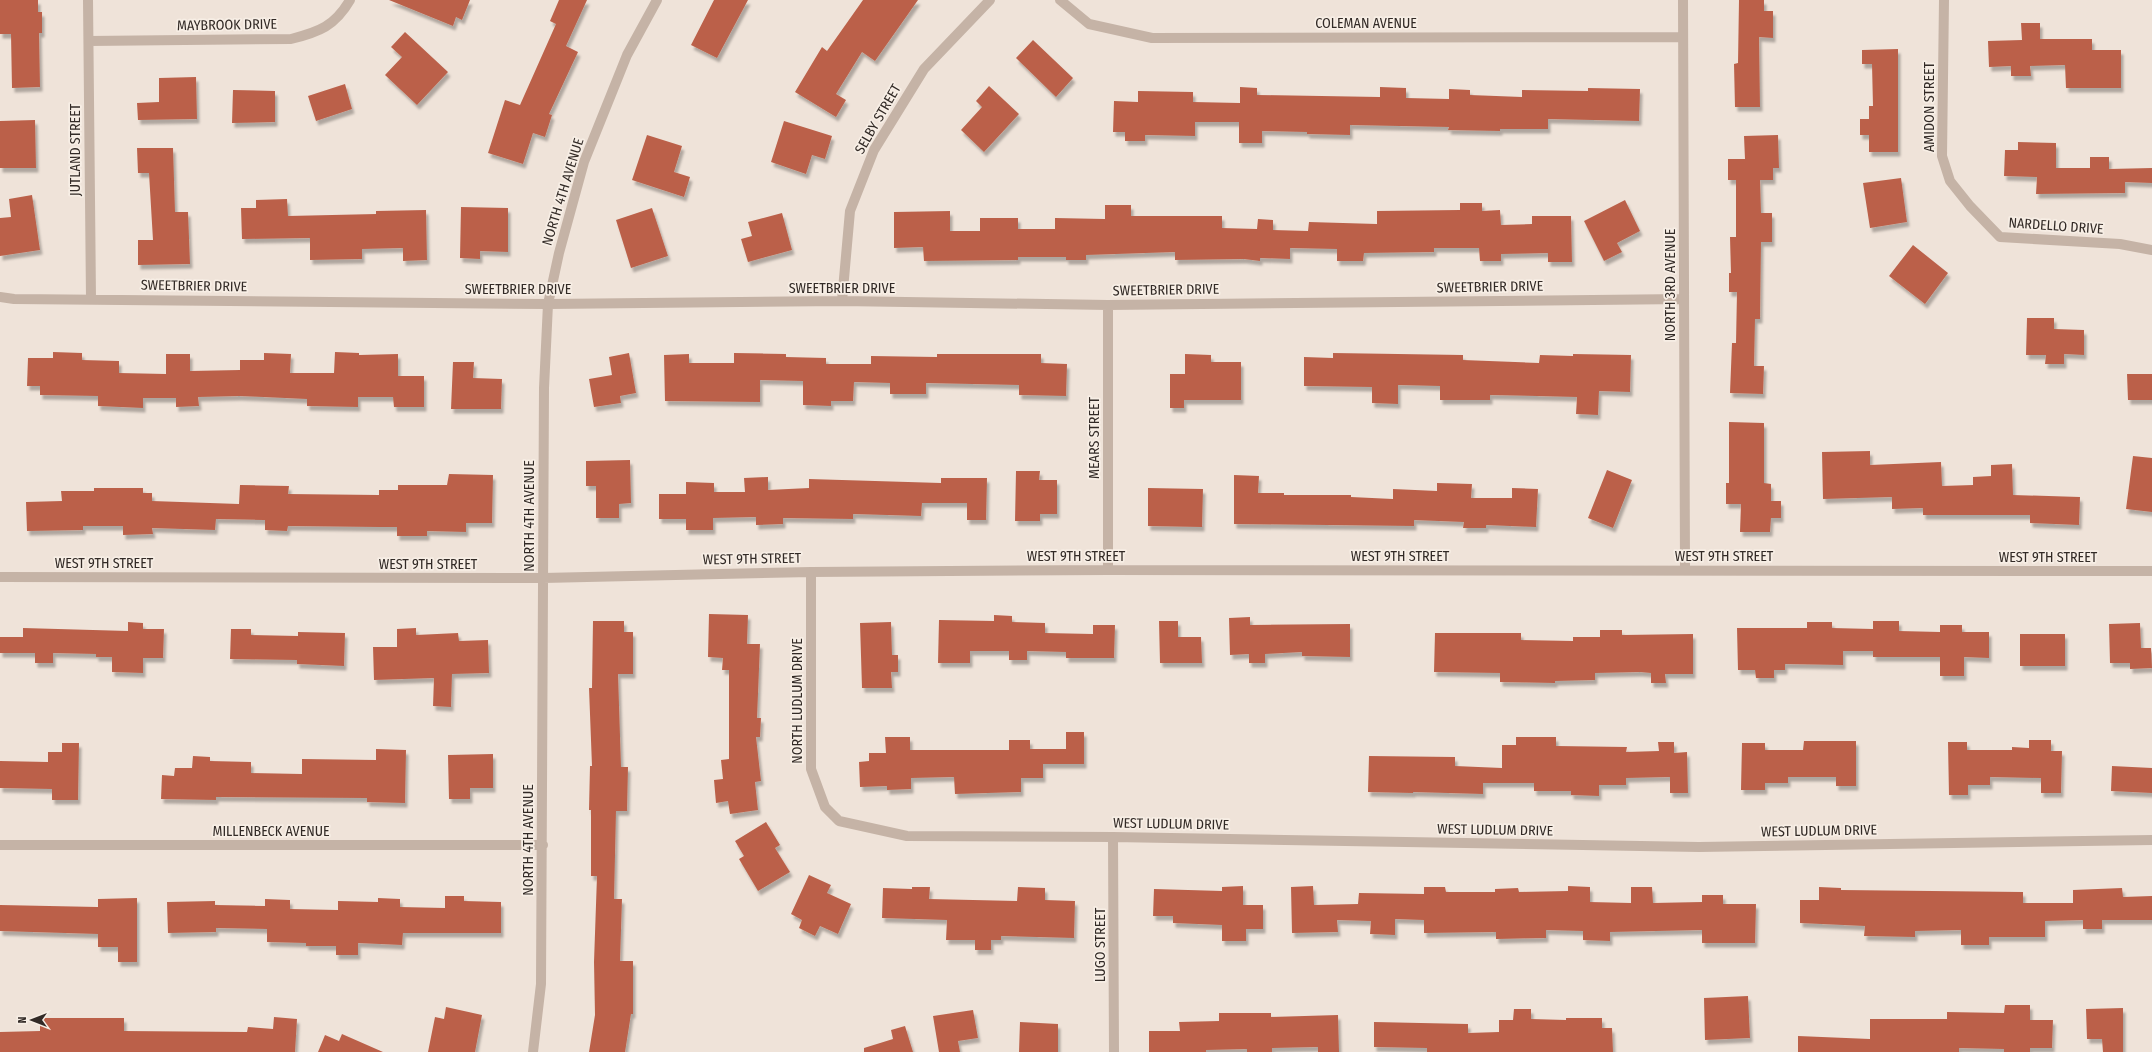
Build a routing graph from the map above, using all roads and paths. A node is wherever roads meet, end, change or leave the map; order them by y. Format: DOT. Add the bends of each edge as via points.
graph roads {
  1 [pos="88,0"];
  2 [pos="350,0"];
  3 [pos="657,0"];
  4 [pos="990,0"];
  5 [pos="1060,0"];
  6 [pos="1682,0"];
  7 [pos="1944,0"];
  8 [pos="1682,37"];
  9 [pos="89,41"];
  10 [pos="1970,206"];
  11 [pos="2152,250"];
  12 [pos="0,297"];
  13 [pos="91,299"];
  14 [pos="1684,299"];
  15 [pos="842,302"];
  16 [pos="548,304"];
  17 [pos="1108,305"];
  18 [pos="1108,570"];
  19 [pos="1685,570"];
  20 [pos="2152,571"];
  21 [pos="810,572"];
  22 [pos="0,577"];
  23 [pos="543,578"];
  24 [pos="839,821"];
  25 [pos="1113,837"];
  26 [pos="2152,840"];
  27 [pos="0,845"];
  28 [pos="543,845"];
  29 [pos="534,1052"];
  30 [pos="1114,1052"];
  1 -- 9 [label="street, JUTLAND STREET"];
  2 -- 9 [label="street, MAYBROOK DRIVE" via="341,16 316,32 291,39"];
  3 -- 16 [label="street, NORTH 4TH AVENUE" via="627,55 584,162"];
  4 -- 15 [label="street, SELBY STREET" via="924,69 874,150 850,211"];
  5 -- 8 [label="street, COLEMAN AVENUE" via="1089,24 1152,38"];
  6 -- 8 [label="street, NORTH 3RD AVENUE"];
  7 -- 10 [label="street, AMIDON STREET" via="1942,156 1950,181"];
  8 -- 14 [label="street, NORTH 3RD AVENUE"];
  9 -- 13 [label="street, JUTLAND STREET"];
  10 -- 11 [label="street, NARDELLO DRIVE" via="2000,236 2120,244"];
  12 -- 13 [label="street, SWEETBRIER DRIVE"];
  13 -- 16 [label="street, SWEETBRIER DRIVE"];
  14 -- 17 [label="street, SWEETBRIER DRIVE"];
  14 -- 19 [label="street, NORTH 3RD AVENUE"];
  15 -- 16 [label="street, SWEETBRIER DRIVE"];
  15 -- 17 [label="street, SWEETBRIER DRIVE"];
  16 -- 23 [label="street, NORTH 4TH AVENUE" via="544,388"];
  17 -- 18 [label="street, MEARS STREET"];
  18 -- 19 [label="street, WEST 9TH STREET"];
  18 -- 21 [label="street, WEST 9TH STREET"];
  19 -- 20 [label="street, WEST 9TH STREET"];
  21 -- 23 [label="street, WEST 9TH STREET"];
  21 -- 24 [label="street, NORTH LUDLUM DRIVE" via="811,769 825,806"];
  22 -- 23 [label="street, WEST 9TH STREET"];
  23 -- 28 [label="street, NORTH 4TH AVENUE"];
  24 -- 25 [label="street, WEST LUDLUM DRIVE" via="907,836"];
  25 -- 26 [label="street, WEST LUDLUM DRIVE" via="1698,847"];
  25 -- 30 [label="street, LUGO STREET"];
  27 -- 28 [label="street, MILLENBECK AVENUE"];
  28 -- 29 [label="street, NORTH 4TH AVENUE" via="541,984"];
}
